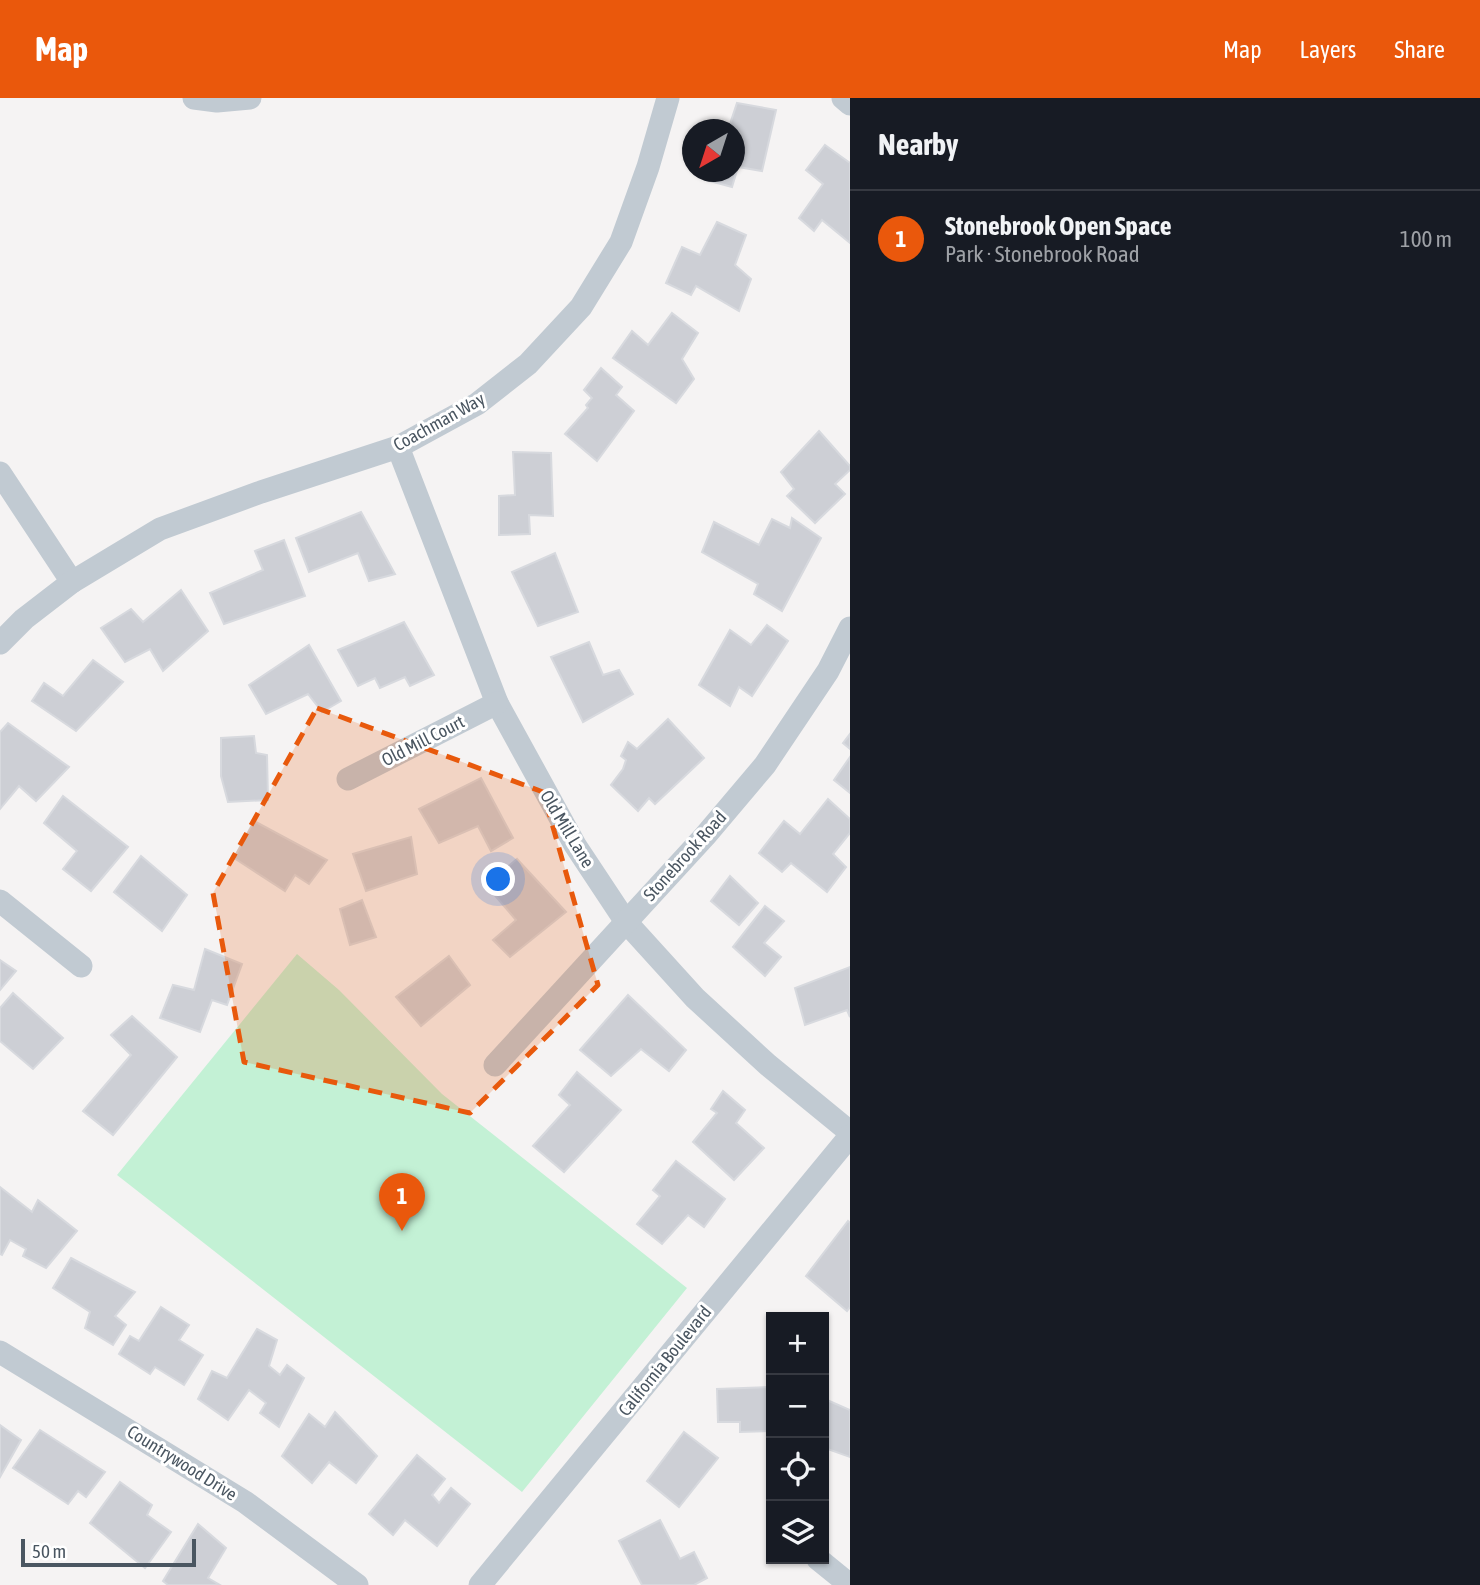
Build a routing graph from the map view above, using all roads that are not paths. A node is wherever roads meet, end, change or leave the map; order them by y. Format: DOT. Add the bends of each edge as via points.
graph roads {
  1 [pos="194,98"];
  2 [pos="250,98"];
  3 [pos="668,98"];
  4 [pos="843,98"];
  5 [pos="850,104"];
  6 [pos="398,447"];
  7 [pos="0,473"];
  8 [pos="72,582"];
  9 [pos="850,628"];
  10 [pos="0,643"];
  11 [pos="497,703"];
  12 [pos="348,779"];
  13 [pos="0,901"];
  14 [pos="626,922"];
  15 [pos="80,966"];
  16 [pos="495,1065"];
  17 [pos="850,1134"];
  18 [pos="0,1352"];
  19 [pos="824,1564"];
  20 [pos="357,1585"];
  21 [pos="480,1585"];
  22 [pos="850,1585"];
  1 -- 2 [label="street"];
  3 -- 6 [label="street, Coachman Way" via="621,242 582,307 528,364 477,404"];
  4 -- 5 [label="street"];
  6 -- 8 [label="street, Coachman Way" via="160,529"];
  6 -- 11 [label="street, Old Mill Lane"];
  7 -- 8 [label="street"];
  8 -- 10 [label="street, Coachman Way"];
  9 -- 14 [label="street, Stonebrook Road" via="828,671 765,765"];
  11 -- 12 [label="street, Old Mill Court"];
  11 -- 14 [label="street, Old Mill Lane" via="575,845"];
  13 -- 15 [label="street"];
  14 -- 16 [label="street, Stonebrook Road"];
  14 -- 17 [label="street, Old Mill Lane" via="695,998"];
  17 -- 21 [label="street, California Boulevard"];
  18 -- 20 [label="street, Countrywood Drive" via="246,1502"];
  19 -- 22 [label="street"];
}
